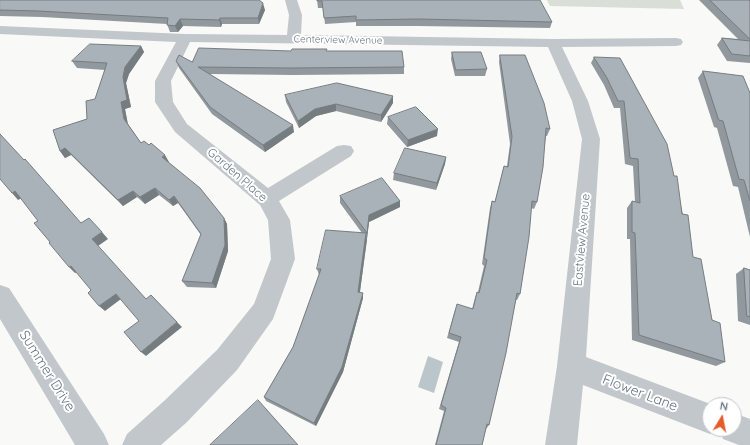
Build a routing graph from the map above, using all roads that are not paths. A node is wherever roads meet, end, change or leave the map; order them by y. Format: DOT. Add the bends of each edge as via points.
graph roads {
  1 [pos="291,0"];
  2 [pos="0,30"];
  3 [pos="185,38"];
  4 [pos="293,39"];
  5 [pos="676,42"];
  6 [pos="553,43"];
  7 [pos="344,151"];
  8 [pos="267,199"];
  9 [pos="0,296"];
  10 [pos="571,366"];
  11 [pos="702,416"];
  12 [pos="93,445"];
  13 [pos="138,445"];
  14 [pos="561,445"];
  1 -- 4 [label="street" via="297,16"];
  2 -- 3 [label="street, Centerview Avenue"];
  3 -- 4 [label="street, Centerview Avenue"];
  3 -- 8 [label="street, Garden Place" via="163,81 164,102 181,128"];
  4 -- 6 [label="street, Centerview Avenue"];
  5 -- 6 [label="street, Centerview Avenue"];
  6 -- 10 [label="street, Eastview Avenue" via="580,101 591,139"];
  7 -- 8 [label="street"];
  8 -- 13 [label="street, Garden Place" via="279,220 283,259 264,311 227,360 176,412"];
  9 -- 12 [label="street, Summer Drive"];
  10 -- 11 [label="street, Flower Lane"];
  10 -- 14 [label="street, Eastview Avenue"];
}
